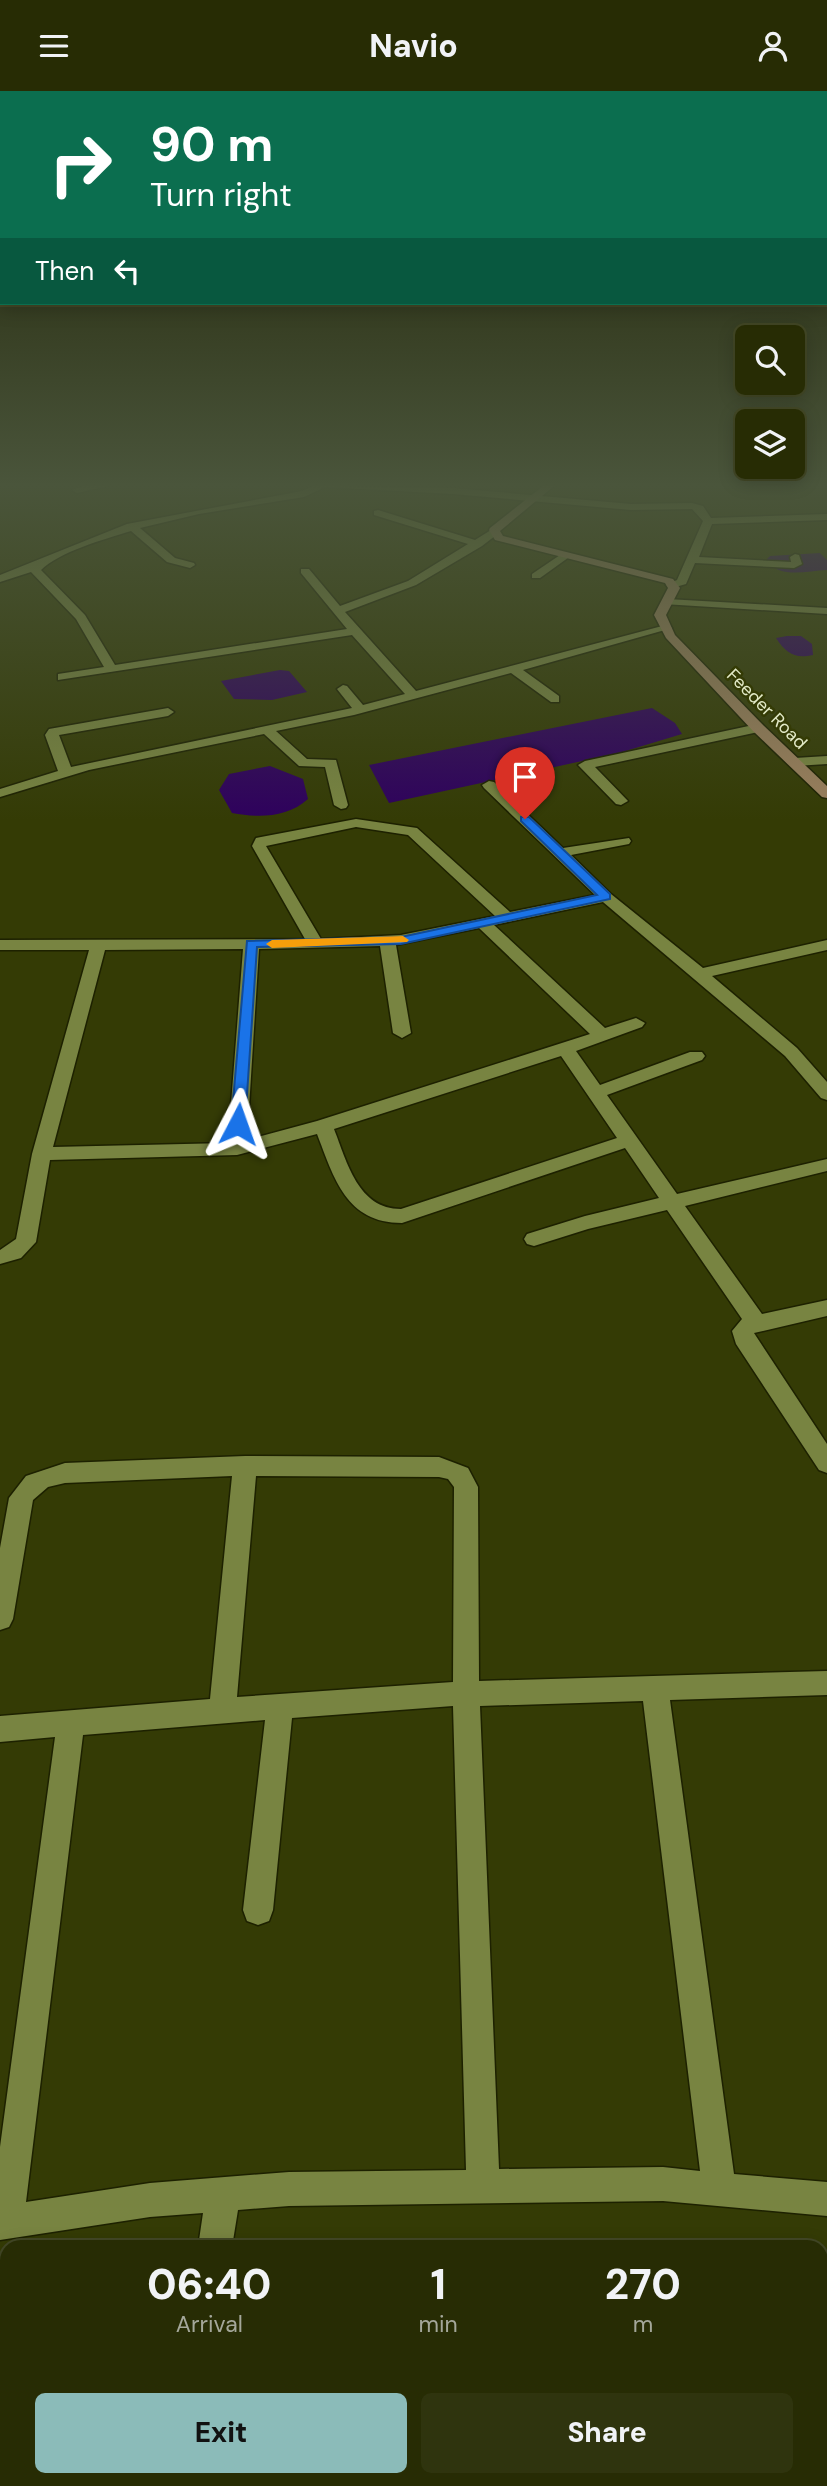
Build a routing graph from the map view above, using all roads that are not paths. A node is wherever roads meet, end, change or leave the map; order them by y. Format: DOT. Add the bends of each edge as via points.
graph roads {
  1 [pos="62,598"];
  2 [pos="327,598"];
  3 [pos="373,598"];
  4 [pos="669,598"];
  5 [pos="667,602"];
  6 [pos="338,611"];
  7 [pos="827,611"];
  8 [pos="666,628"];
  9 [pos="354,631"];
  10 [pos="111,669"];
  11 [pos="514,669"];
  12 [pos="62,677"];
  13 [pos="343,689"];
  14 [pos="413,695"];
  15 [pos="555,699"];
  16 [pos="360,709"];
  17 [pos="168,712"];
  18 [pos="758,728"];
  19 [pos="267,730"];
  20 [pos="827,761"];
  21 [pos="795,762"];
  22 [pos="66,773"];
  23 [pos="489,785"];
  24 [pos="0,793"];
  25 [pos="827,794"];
  26 [pos="621,801"];
  27 [pos="341,805"];
  28 [pos="624,841"];
  29 [pos="561,853"];
  30 [pos="606,897"];
  31 [pos="507,918"];
  32 [pos="483,923"];
  33 [pos="387,941"];
  34 [pos="99,943"];
  35 [pos="251,944"];
  36 [pos="316,944"];
  37 [pos="0,945"];
  38 [pos="827,945"];
  39 [pos="700,974"];
  40 [pos="636,1023"];
  41 [pos="402,1033"];
  42 [pos="602,1035"];
  43 [pos="565,1049"];
  44 [pos="696,1056"];
  45 [pos="596,1093"];
  46 [pos="827,1094"];
  47 [pos="323,1126"];
  48 [pos="630,1140"];
  49 [pos="237,1149"];
  50 [pos="43,1154"];
  51 [pos="827,1164"];
  52 [pos="673,1201"];
  53 [pos="534,1239"];
  54 [pos="0,1257"];
  55 [pos="827,1308"];
  56 [pos="757,1324"];
  57 [pos="827,1463"];
  58 [pos="245,1466"];
  59 [pos="0,1619"];
  60 [pos="827,1683"];
  61 [pos="655,1689"];
  62 [pos="466,1696"];
  63 [pos="280,1707"];
  64 [pos="222,1712"];
  65 [pos="71,1723"];
  66 [pos="0,1729"];
  67 [pos="258,1910"];
  68 [pos="483,2185"];
  69 [pos="719,2189"];
  70 [pos="223,2194"];
  71 [pos="827,2199"];
  72 [pos="3,2222"];
  73 [pos="216,2240"];
  1 -- 10 [label="street" via="81,617"];
  2 -- 6 [label="street"];
  3 -- 6 [label="street"];
  4 -- 5 [label="street"];
  5 -- 7 [label="street"];
  5 -- 8 [label="street" via="660,615"];
  6 -- 9 [label="street"];
  8 -- 11 [label="street"];
  8 -- 18 [label="street, Feeder Road"];
  9 -- 10 [label="street"];
  9 -- 14 [label="street"];
  10 -- 12 [label="street"];
  11 -- 14 [label="street"];
  11 -- 15 [label="street"];
  13 -- 16 [label="street"];
  14 -- 16 [label="street"];
  16 -- 19 [label="street"];
  17 -- 22 [label="street" via="54,732"];
  18 -- 21 [label="street, Feeder Road"];
  18 -- 26 [label="street" via="585,765"];
  19 -- 22 [label="street"];
  19 -- 27 [label="street" via="304,763 331,763"];
  20 -- 21 [label="street"];
  21 -- 25 [label="street, Feeder Road"];
  22 -- 24 [label="street"];
  23 -- 29 [label="street"];
  28 -- 29 [label="street"];
  29 -- 30 [label="street"];
  30 -- 31 [label="street"];
  30 -- 39 [label="street"];
  31 -- 32 [label="street"];
  31 -- 36 [label="street" via="412,831 356,823 261,841 259,846"];
  32 -- 33 [label="street"];
  32 -- 42 [label="street"];
  33 -- 36 [label="street"];
  33 -- 41 [label="street"];
  34 -- 35 [label="street"];
  34 -- 37 [label="street"];
  34 -- 50 [label="street"];
  35 -- 36 [label="street"];
  35 -- 49 [label="street"];
  38 -- 39 [label="street"];
  39 -- 46 [label="street" via="791,1052"];
  40 -- 42 [label="street"];
  42 -- 43 [label="street"];
  43 -- 45 [label="street"];
  43 -- 47 [label="street"];
  44 -- 45 [label="street"];
  45 -- 48 [label="street"];
  47 -- 48 [label="street" via="355,1198 386,1217 402,1216"];
  47 -- 49 [label="street"];
  48 -- 52 [label="street"];
  49 -- 50 [label="street"];
  50 -- 54 [label="street" via="26,1242 14,1253"];
  51 -- 52 [label="street"];
  52 -- 53 [label="street"];
  52 -- 56 [label="street"];
  55 -- 56 [label="street"];
  56 -- 57 [label="street" via="745,1328 744,1338"];
  58 -- 59 [label="street" via="65,1473 42,1478 21,1498"];
  58 -- 62 [label="street" via="439,1467 457,1472 466,1487"];
  58 -- 64 [label="street"];
  60 -- 61 [label="street"];
  61 -- 62 [label="street"];
  61 -- 69 [label="street"];
  62 -- 63 [label="street" via="418,1695"];
  62 -- 68 [label="street"];
  63 -- 64 [label="street"];
  63 -- 67 [label="street"];
  64 -- 65 [label="street"];
  65 -- 66 [label="street"];
  65 -- 72 [label="street"];
  68 -- 69 [label="street" via="663,2184"];
  68 -- 70 [label="street"];
  69 -- 71 [label="street"];
  70 -- 72 [label="street"];
  70 -- 73 [label="street"];
}
